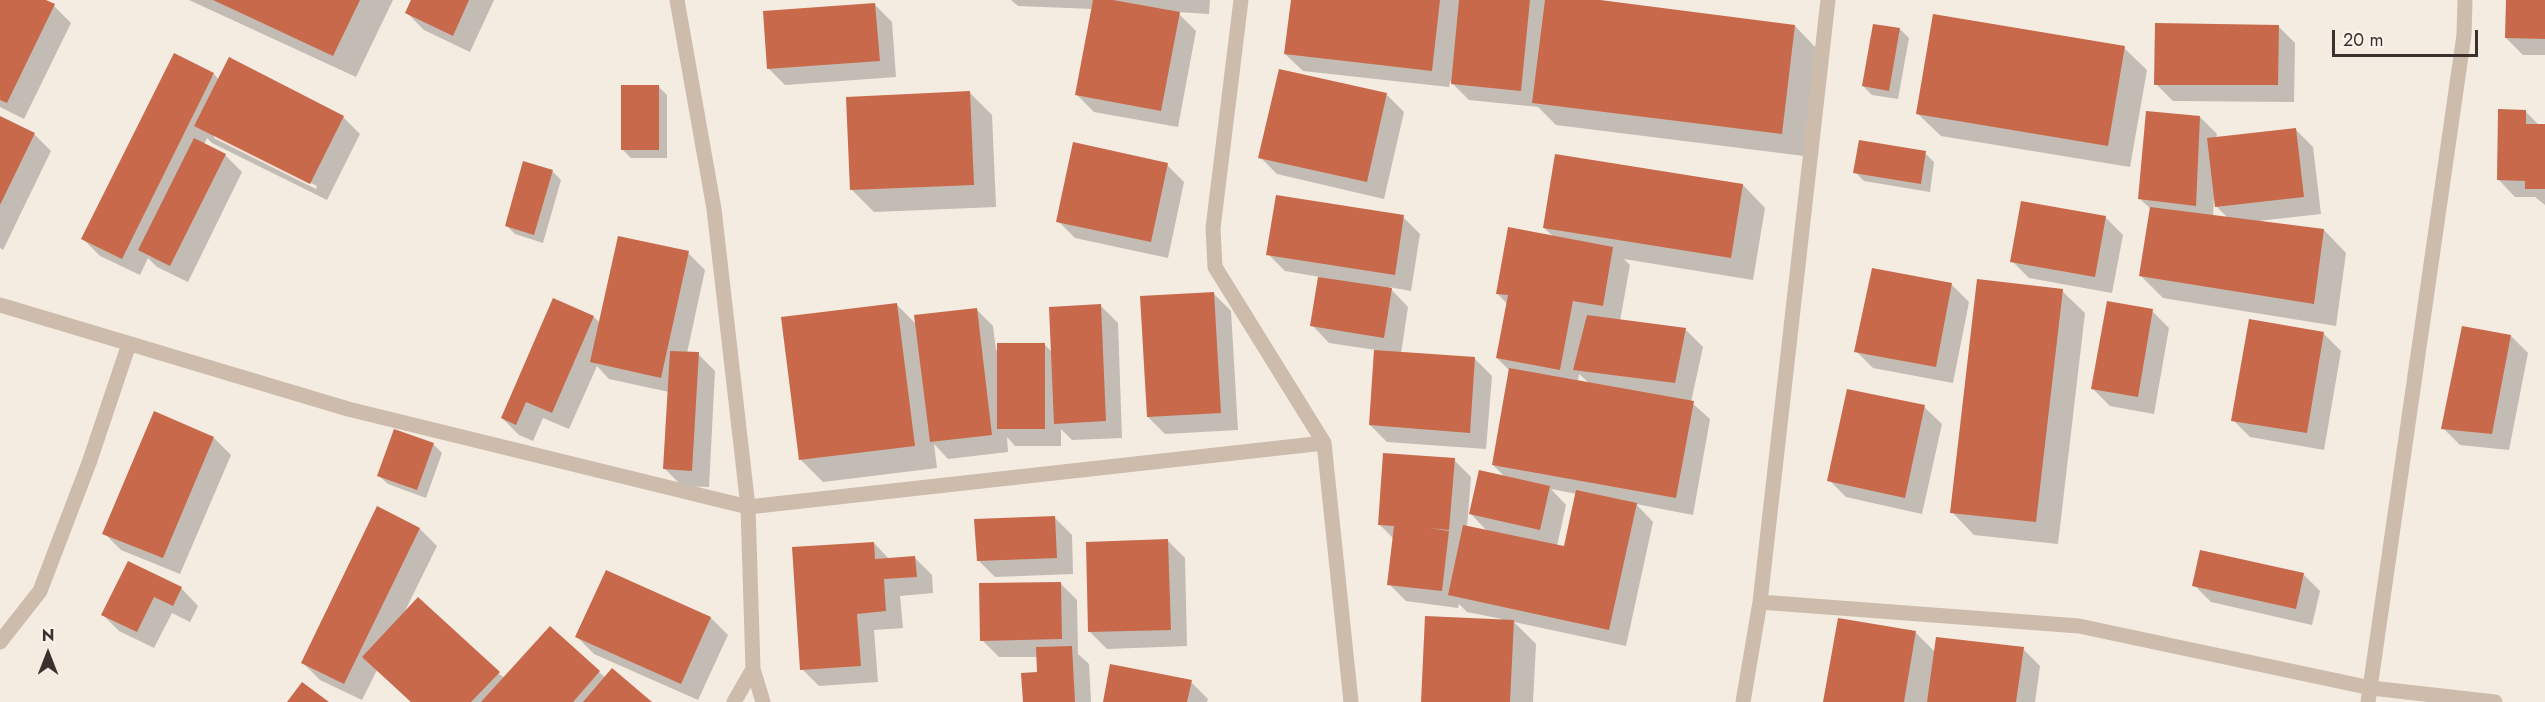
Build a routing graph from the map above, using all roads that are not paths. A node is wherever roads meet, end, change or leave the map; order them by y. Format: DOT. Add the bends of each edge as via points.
graph roads {
  1 [pos="677,0"];
  2 [pos="1241,0"];
  3 [pos="1828,0"];
  4 [pos="2465,0"];
  5 [pos="0,305"];
  6 [pos="129,344"];
  7 [pos="1324,443"];
  8 [pos="748,507"];
  9 [pos="1760,602"];
  10 [pos="0,642"];
  11 [pos="753,669"];
  12 [pos="2370,695"];
  13 [pos="734,702"];
  14 [pos="763,702"];
  15 [pos="1351,702"];
  16 [pos="1743,702"];
  17 [pos="2495,702"];
  1 -- 8 [label="street" via="714,209"];
  2 -- 7 [label="street" via="1214,218 1215,267"];
  3 -- 9 [label="street"];
  4 -- 12 [label="street" via="2464,35"];
  5 -- 6 [label="street"];
  6 -- 8 [label="street" via="348,409"];
  6 -- 10 [label="street" via="40,591"];
  7 -- 8 [label="street"];
  7 -- 15 [label="street"];
  8 -- 11 [label="street"];
  9 -- 12 [label="street" via="2079,626"];
  9 -- 16 [label="street"];
  11 -- 13 [label="street"];
  11 -- 14 [label="street"];
  12 -- 17 [label="street"];
}
